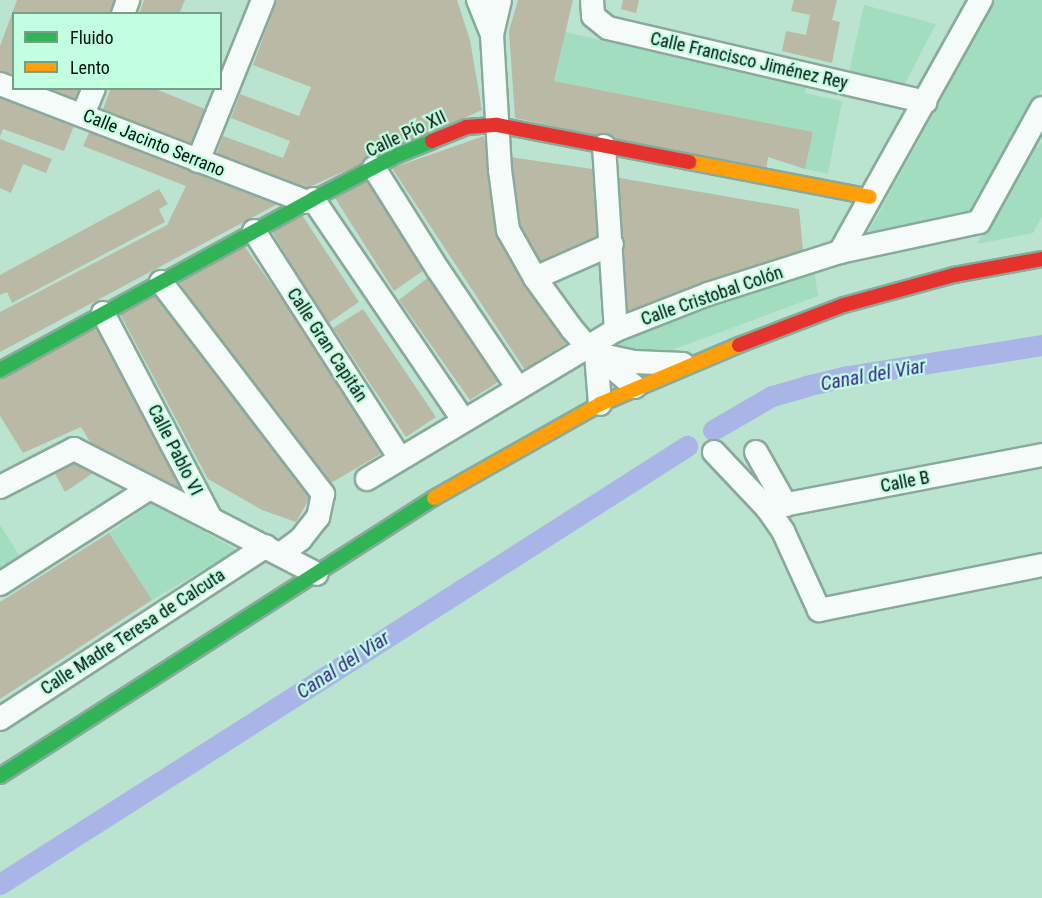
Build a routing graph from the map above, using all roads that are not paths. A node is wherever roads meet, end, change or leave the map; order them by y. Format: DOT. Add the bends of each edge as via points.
graph roads {
  1 [pos="263,0"];
  2 [pos="478,0"];
  3 [pos="500,0"];
  4 [pos="592,0"];
  5 [pos="981,0"];
  6 [pos="492,35"];
  7 [pos="17,90"];
  8 [pos="93,90"];
  9 [pos="926,102"];
  10 [pos="1042,108"];
  11 [pos="84,114"];
  12 [pos="497,125"];
  13 [pos="604,146"];
  14 [pos="198,161"];
  15 [pos="374,168"];
  16 [pos="870,197"];
  17 [pos="310,200"];
  18 [pos="254,231"];
  19 [pos="612,244"];
  20 [pos="840,252"];
  21 [pos="1042,259"];
  22 [pos="1042,271"];
  23 [pos="535,278"];
  24 [pos="161,282"];
  25 [pos="103,313"];
  26 [pos="786,325"];
  27 [pos="616,330"];
  28 [pos="592,350"];
  29 [pos="689,364"];
  30 [pos="0,370"];
  31 [pos="635,387"];
  32 [pos="518,388"];
  33 [pos="600,404"];
  34 [pos="463,420"];
  35 [pos="714,452"];
  36 [pos="756,452"];
  37 [pos="1042,454"];
  38 [pos="400,458"];
  39 [pos="367,479"];
  40 [pos="0,487"];
  41 [pos="150,488"];
  42 [pos="776,507"];
  43 [pos="211,519"];
  44 [pos="273,550"];
  45 [pos="1042,565"];
  46 [pos="317,574"];
  47 [pos="0,584"];
  48 [pos="0,719"];
  49 [pos="0,776"];
  1 -- 14 [label="street"];
  2 -- 6 [label="street"];
  3 -- 6 [label="street"];
  4 -- 9 [label="street, Calle Francisco Jiménez Rey" via="593,16 608,28"];
  5 -- 9 [label="street"];
  6 -- 12 [label="street"];
  7 -- 11 [label="street, Calle Jacinto Serrano"];
  8 -- 11 [label="street"];
  9 -- 16 [label="street"];
  10 -- 20 [label="street, Calle Cristobal Colón" via="979,222"];
  11 -- 14 [label="street, Calle Jacinto Serrano"];
  12 -- 13 [label="main road, Calle Pío XII"];
  12 -- 15 [label="main road, Calle Pío XII" via="466,127"];
  12 -- 23 [label="street" via="508,230"];
  13 -- 16 [label="main road, Calle Pío XII"];
  13 -- 19 [label="street"];
  14 -- 17 [label="street, Calle Jacinto Serrano"];
  15 -- 17 [label="main road, Calle Pío XII"];
  15 -- 32 [label="street"];
  16 -- 20 [label="street"];
  17 -- 18 [label="main road, Calle Pío XII"];
  17 -- 34 [label="street"];
  18 -- 24 [label="main road, Calle Pío XII"];
  18 -- 38 [label="street, Calle Gran Capitán"];
  19 -- 23 [label="street"];
  19 -- 27 [label="street"];
  20 -- 27 [label="street, Calle Cristobal Colón" via="708,294"];
  21 -- 26 [label="main road" via="901,288"];
  22 -- 26 [label="main road"];
  23 -- 28 [label="street"];
  24 -- 25 [label="main road, Calle Pío XII"];
  24 -- 44 [label="street, Calle Madre Teresa de Calcuta" via="323,494 318,518 301,539"];
  25 -- 30 [label="main road, Calle Pío XII"];
  25 -- 43 [label="street, Calle Pablo VI"];
  26 -- 29 [label="main road"];
  27 -- 28 [label="street, Calle Cristobal Colón"];
  28 -- 29 [label="street" via="634,362"];
  28 -- 31 [label="street"];
  28 -- 32 [label="street, Calle Cristobal Colón"];
  28 -- 33 [label="street"];
  29 -- 31 [label="main road"];
  31 -- 33 [label="main road"];
  32 -- 34 [label="street, Calle Cristobal Colón"];
  33 -- 46 [label="main road" via="436,497"];
  34 -- 38 [label="street, Calle Cristobal Colón"];
  35 -- 42 [label="street"];
  36 -- 42 [label="street"];
  37 -- 42 [label="street, Calle B"];
  38 -- 39 [label="street, Calle Cristobal Colón"];
  40 -- 41 [label="street" via="74,449"];
  41 -- 43 [label="street"];
  41 -- 47 [label="street"];
  42 -- 45 [label="street" via="819,610"];
  43 -- 44 [label="street"];
  44 -- 46 [label="street"];
  44 -- 48 [label="street, Calle Madre Teresa de Calcuta"];
  46 -- 49 [label="main road"];
}
